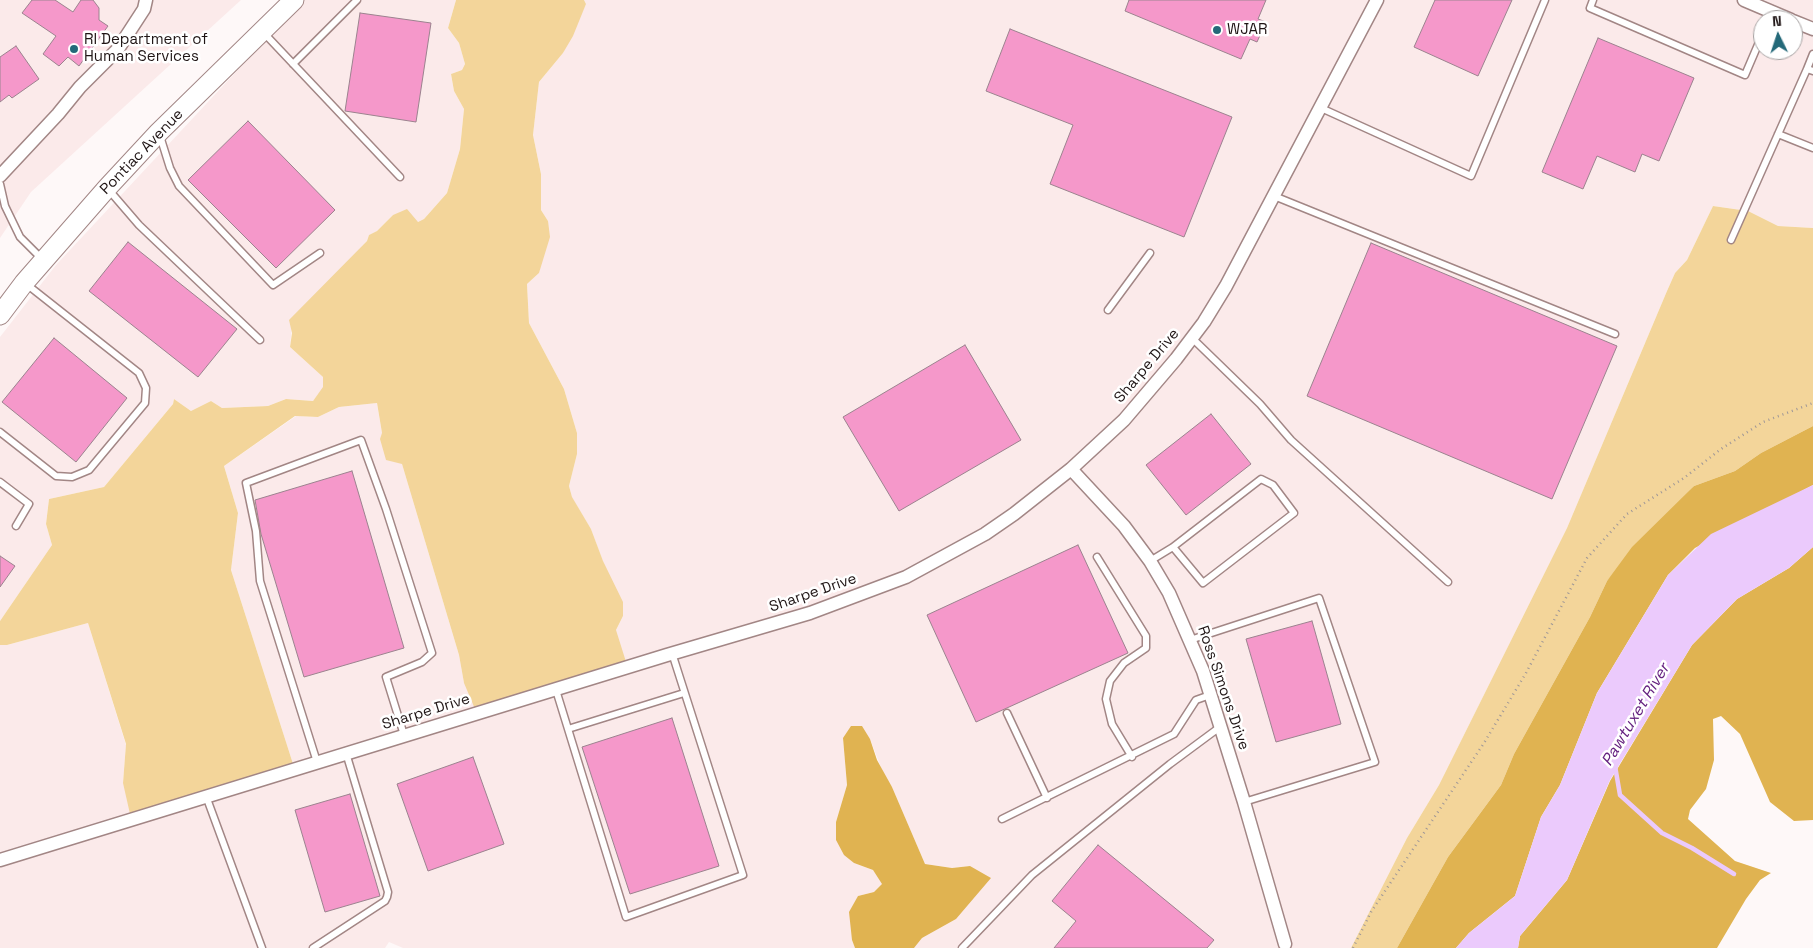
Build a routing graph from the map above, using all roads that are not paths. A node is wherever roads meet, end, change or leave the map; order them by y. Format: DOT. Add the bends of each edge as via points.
graph roads {
  1 [pos="146,0"];
  2 [pos="294,0"];
  3 [pos="357,0"];
  4 [pos="1377,0"];
  5 [pos="1545,0"];
  6 [pos="1592,0"];
  7 [pos="1744,0"];
  8 [pos="1760,10"];
  9 [pos="262,31"];
  10 [pos="1813,54"];
  11 [pos="1753,56"];
  12 [pos="293,64"];
  13 [pos="1810,70"];
  14 [pos="1321,108"];
  15 [pos="159,132"];
  16 [pos="1778,134"];
  17 [pos="1813,148"];
  18 [pos="0,176"];
  19 [pos="400,177"];
  20 [pos="0,184"];
  21 [pos="107,188"];
  22 [pos="1274,196"];
  23 [pos="1731,240"];
  24 [pos="320,253"];
  25 [pos="1150,253"];
  26 [pos="44,260"];
  27 [pos="24,283"];
  28 [pos="1108,310"];
  29 [pos="0,315"];
  30 [pos="1615,334"];
  31 [pos="1192,338"];
  32 [pos="260,340"];
  33 [pos="0,432"];
  34 [pos="1071,470"];
  35 [pos="0,482"];
  36 [pos="16,526"];
  37 [pos="1174,547"];
  38 [pos="1097,557"];
  39 [pos="1150,560"];
  40 [pos="1448,582"];
  41 [pos="1190,640"];
  42 [pos="672,654"];
  43 [pos="556,690"];
  44 [pos="684,693"];
  45 [pos="1210,695"];
  46 [pos="1007,713"];
  47 [pos="1220,728"];
  48 [pos="568,729"];
  49 [pos="404,736"];
  50 [pos="346,753"];
  51 [pos="1132,757"];
  52 [pos="317,762"];
  53 [pos="206,796"];
  54 [pos="1046,798"];
  55 [pos="1244,802"];
  56 [pos="1002,819"];
  57 [pos="0,860"];
  58 [pos="1284,947"];
  59 [pos="262,948"];
  60 [pos="313,948"];
  61 [pos="962,948"];
  1 -- 18 [label="street" via="144,10 118,49"];
  2 -- 9 [label="main road, Pontiac Avenue"];
  3 -- 12 [label="lane"];
  4 -- 14 [label="street, Sharpe Drive"];
  5 -- 14 [label="lane" via="1471,176"];
  6 -- 11 [label="lane" via="1590,8 1745,75"];
  7 -- 8 [label="street"];
  9 -- 12 [label="lane"];
  9 -- 15 [label="main road, Pontiac Avenue"];
  10 -- 13 [label="lane"];
  12 -- 19 [label="lane"];
  13 -- 16 [label="lane"];
  14 -- 22 [label="street, Sharpe Drive"];
  15 -- 21 [label="main road, Pontiac Avenue"];
  15 -- 24 [label="lane" via="179,186 273,285"];
  16 -- 17 [label="lane"];
  16 -- 23 [label="lane"];
  20 -- 26 [label="lane" via="5,206 20,237"];
  21 -- 26 [label="main road, Pontiac Avenue"];
  21 -- 32 [label="lane" via="139,225"];
  22 -- 30 [label="lane"];
  22 -- 31 [label="street, Sharpe Drive" via="1226,286"];
  25 -- 28 [label="lane"];
  26 -- 27 [label="main road, Pontiac Avenue"];
  27 -- 29 [label="main road, Pontiac Avenue"];
  27 -- 33 [label="lane" via="139,372 146,388 145,403 90,470 72,476 56,476"];
  31 -- 34 [label="street, Sharpe Drive" via="1124,420"];
  31 -- 40 [label="lane" via="1260,404 1290,440"];
  34 -- 39 [label="street, Ross Simons Drive" via="1124,526"];
  34 -- 42 [label="street, Sharpe Drive" via="985,534 906,577 810,613"];
  35 -- 36 [label="lane" via="29,504"];
  37 -- 37 [label="lane" via="1262,479 1274,484 1294,513 1203,583"];
  37 -- 39 [label="lane"];
  38 -- 51 [label="lane" via="1146,636 1146,648 1124,663 1110,681 1106,699 1112,724"];
  39 -- 41 [label="street, Ross Simons Drive" via="1170,593"];
  41 -- 45 [label="street, Ross Simons Drive"];
  41 -- 55 [label="lane" via="1320,598 1375,762"];
  42 -- 43 [label="street, Sharpe Drive"];
  42 -- 44 [label="lane"];
  43 -- 48 [label="lane"];
  43 -- 49 [label="street, Sharpe Drive"];
  44 -- 48 [label="lane"];
  44 -- 48 [label="lane" via="743,875 626,917"];
  45 -- 47 [label="street, Ross Simons Drive"];
  45 -- 51 [label="lane" via="1196,700 1174,734"];
  46 -- 54 [label="lane"];
  47 -- 55 [label="street, Ross Simons Drive"];
  47 -- 61 [label="lane" via="1032,875"];
  49 -- 50 [label="street, Sharpe Drive"];
  49 -- 52 [label="lane" via="386,677 422,662 432,653 361,440 246,483 256,531 260,581"];
  50 -- 52 [label="street, Sharpe Drive"];
  50 -- 60 [label="lane" via="388,892 385,901"];
  51 -- 54 [label="lane"];
  52 -- 53 [label="street, Sharpe Drive"];
  53 -- 57 [label="street, Sharpe Drive"];
  53 -- 59 [label="lane"];
  54 -- 56 [label="lane"];
  55 -- 58 [label="street, Ross Simons Drive"];
}
